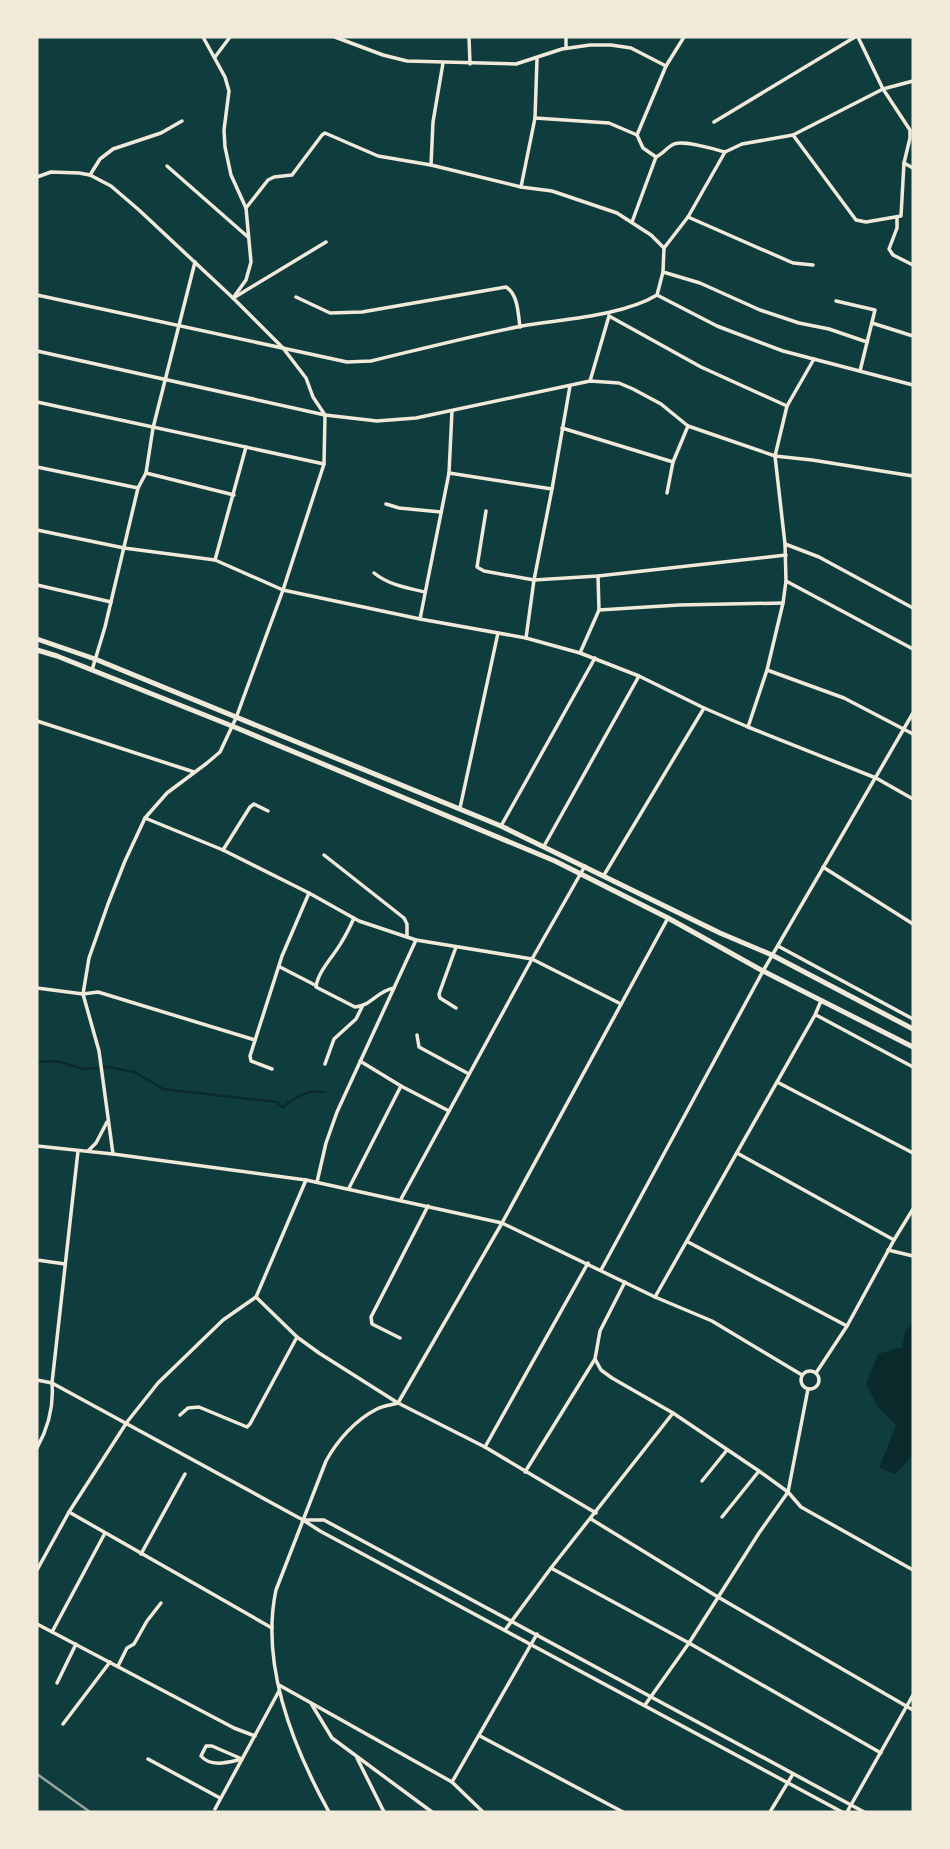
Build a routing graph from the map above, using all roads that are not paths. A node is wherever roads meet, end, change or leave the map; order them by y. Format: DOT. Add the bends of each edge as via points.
graph roads {
  1 [pos="203,37"];
  2 [pos="230,37"];
  3 [pos="335,37"];
  4 [pos="468,37"];
  5 [pos="566,37"];
  6 [pos="684,37"];
  7 [pos="857,37"];
  8 [pos="566,48"];
  9 [pos="215,57"];
  10 [pos="537,59"];
  11 [pos="443,63"];
  12 [pos="470,64"];
  13 [pos="666,66"];
  14 [pos="913,81"];
  15 [pos="883,89"];
  16 [pos="535,118"];
  17 [pos="182,121"];
  18 [pos="714,122"];
  19 [pos="637,135"];
  20 [pos="793,135"];
  21 [pos="725,152"];
  22 [pos="656,157"];
  23 [pos="904,163"];
  24 [pos="431,165"];
  25 [pos="167,166"];
  26 [pos="913,168"];
  27 [pos="90,175"];
  28 [pos="37,177"];
  29 [pos="521,187"];
  30 [pos="246,208"];
  31 [pos="688,216"];
  32 [pos="897,218"];
  33 [pos="632,222"];
  34 [pos="250,239"];
  35 [pos="326,242"];
  36 [pos="664,248"];
  37 [pos="195,262"];
  38 [pos="813,265"];
  39 [pos="913,265"];
  40 [pos="663,272"];
  41 [pos="37,295"];
  42 [pos="657,295"];
  43 [pos="296,296"];
  44 [pos="233,298"];
  45 [pos="836,301"];
  46 [pos="610,314"];
  47 [pos="871,323"];
  48 [pos="179,326"];
  49 [pos="520,327"];
  50 [pos="913,336"];
  51 [pos="867,342"];
  52 [pos="283,348"];
  53 [pos="37,351"];
  54 [pos="814,359"];
  55 [pos="860,371"];
  56 [pos="166,380"];
  57 [pos="590,381"];
  58 [pos="913,385"];
  59 [pos="570,386"];
  60 [pos="37,402"];
  61 [pos="787,406"];
  62 [pos="452,411"];
  63 [pos="325,415"];
  64 [pos="688,426"];
  65 [pos="153,428"];
  66 [pos="562,428"];
  67 [pos="246,447"];
  68 [pos="775,456"];
  69 [pos="673,462"];
  70 [pos="324,464"];
  71 [pos="37,467"];
  72 [pos="146,473"];
  73 [pos="449,473"];
  74 [pos="913,476"];
  75 [pos="138,488"];
  76 [pos="552,489"];
  77 [pos="667,493"];
  78 [pos="234,495"];
  79 [pos="386,504"];
  80 [pos="486,511"];
  81 [pos="441,512"];
  82 [pos="37,530"];
  83 [pos="785,544"];
  84 [pos="124,548"];
  85 [pos="786,555"];
  86 [pos="215,560"];
  87 [pos="374,573"];
  88 [pos="598,576"];
  89 [pos="534,580"];
  90 [pos="786,581"];
  91 [pos="37,585"];
  92 [pos="283,590"];
  93 [pos="425,592"];
  94 [pos="111,602"];
  95 [pos="783,603"];
  96 [pos="913,608"];
  97 [pos="599,610"];
  98 [pos="421,619"];
  99 [pos="498,633"];
  100 [pos="526,638"];
  101 [pos="37,639"];
  102 [pos="913,649"];
  103 [pos="37,650"];
  104 [pos="580,653"];
  105 [pos="594,658"];
  106 [pos="95,659"];
  107 [pos="92,670"];
  108 [pos="767,670"];
  109 [pos="639,676"];
  110 [pos="704,708"];
  111 [pos="913,713"];
  112 [pos="236,718"];
  113 [pos="37,720"];
  114 [pos="232,726"];
  115 [pos="748,727"];
  116 [pos="905,729"];
  117 [pos="913,734"];
  118 [pos="194,772"];
  119 [pos="876,778"];
  120 [pos="913,799"];
  121 [pos="460,808"];
  122 [pos="268,811"];
  123 [pos="145,818"];
  124 [pos="500,826"];
  125 [pos="544,846"];
  126 [pos="223,850"];
  127 [pos="324,855"];
  128 [pos="585,866"];
  129 [pos="823,866"];
  130 [pos="580,874"];
  131 [pos="604,875"];
  132 [pos="309,893"];
  133 [pos="354,918"];
  134 [pos="668,918"];
  135 [pos="913,924"];
  136 [pos="407,937"];
  137 [pos="416,940"];
  138 [pos="778,946"];
  139 [pos="456,947"];
  140 [pos="772,955"];
  141 [pos="532,959"];
  142 [pos="280,967"];
  143 [pos="763,971"];
  144 [pos="315,985"];
  145 [pos="37,988"];
  146 [pos="394,988"];
  147 [pos="83,994"];
  148 [pos="822,999"];
  149 [pos="621,1004"];
  150 [pos="362,1007"];
  151 [pos="456,1008"];
  152 [pos="815,1015"];
  153 [pos="913,1019"];
  154 [pos="913,1029"];
  155 [pos="417,1035"];
  156 [pos="255,1040"];
  157 [pos="913,1047"];
  158 [pos="360,1061"];
  159 [pos="325,1064"];
  160 [pos="913,1067"];
  161 [pos="272,1069"];
  162 [pos="468,1074"];
  163 [pos="777,1082"];
  164 [pos="401,1086"];
  165 [pos="449,1111"];
  166 [pos="108,1120"];
  167 [pos="37,1146"];
  168 [pos="78,1151"];
  169 [pos="88,1151"];
  170 [pos="737,1153"];
  171 [pos="913,1153"];
  172 [pos="113,1154"];
  173 [pos="306,1180"];
  174 [pos="317,1182"];
  175 [pos="349,1188"];
  176 [pos="401,1199"];
  177 [pos="428,1206"];
  178 [pos="913,1209"];
  179 [pos="502,1223"];
  180 [pos="894,1240"];
  181 [pos="687,1242"];
  182 [pos="888,1250"];
  183 [pos="913,1256"];
  184 [pos="37,1260"];
  185 [pos="588,1263"];
  186 [pos="65,1264"];
  187 [pos="601,1270"];
  188 [pos="625,1282"];
  189 [pos="257,1297"];
  190 [pos="655,1297"];
  191 [pos="847,1326"];
  192 [pos="297,1338"];
  193 [pos="400,1338"];
  194 [pos="595,1359"];
  195 [pos="816,1373"];
  196 [pos="802,1375"];
  197 [pos="37,1380"];
  198 [pos="52,1383"];
  199 [pos="808,1389"];
  200 [pos="398,1402"];
  201 [pos="673,1413"];
  202 [pos="180,1415"];
  203 [pos="127,1422"];
  204 [pos="485,1447"];
  205 [pos="37,1448"];
  206 [pos="727,1450"];
  207 [pos="759,1471"];
  208 [pos="525,1472"];
  209 [pos="185,1474"];
  210 [pos="702,1480"];
  211 [pos="788,1492"];
  212 [pos="69,1512"];
  213 [pos="596,1513"];
  214 [pos="722,1517"];
  215 [pos="592,1519"];
  216 [pos="303,1520"];
  217 [pos="105,1533"];
  218 [pos="141,1553"];
  219 [pos="551,1568"];
  220 [pos="37,1570"];
  221 [pos="913,1570"];
  222 [pos="718,1597"];
  223 [pos="161,1603"];
  224 [pos="512,1621"];
  225 [pos="37,1624"];
  226 [pos="272,1628"];
  227 [pos="505,1630"];
  228 [pos="52,1632"];
  229 [pos="537,1634"];
  230 [pos="689,1643"];
  231 [pos="76,1644"];
  232 [pos="532,1644"];
  233 [pos="110,1662"];
  234 [pos="118,1666"];
  235 [pos="57,1683"];
  236 [pos="279,1687"];
  237 [pos="913,1695"];
  238 [pos="651,1696"];
  239 [pos="310,1703"];
  240 [pos="645,1705"];
  241 [pos="906,1706"];
  242 [pos="913,1710"];
  243 [pos="63,1724"];
  244 [pos="255,1736"];
  245 [pos="479,1736"];
  246 [pos="881,1753"];
  247 [pos="356,1756"];
  248 [pos="148,1759"];
  249 [pos="242,1759"];
  250 [pos="793,1774"];
  251 [pos="452,1782"];
  252 [pos="788,1784"];
  253 [pos="220,1798"];
  254 [pos="851,1805"];
  255 [pos="215,1809"];
  256 [pos="329,1812"];
  257 [pos="384,1812"];
  258 [pos="432,1812"];
  259 [pos="483,1812"];
  260 [pos="623,1812"];
  261 [pos="770,1812"];
  262 [pos="842,1812"];
  263 [pos="847,1812"];
  264 [pos="864,1812"];
  1 -- 9 [label="street"];
  2 -- 9 [label="street"];
  3 -- 11 [label="street" via="407,61"];
  4 -- 12 [label="street"];
  5 -- 8 [label="street"];
  6 -- 13 [label="street"];
  7 -- 15 [label="street"];
  7 -- 18 [label="street"];
  8 -- 10 [label="street"];
  8 -- 13 [label="street" via="631,48"];
  9 -- 30 [label="street" via="229,91 225,147"];
  10 -- 12 [label="street"];
  10 -- 16 [label="street"];
  11 -- 12 [label="street"];
  11 -- 24 [label="street"];
  13 -- 19 [label="street"];
  14 -- 15 [label="street"];
  15 -- 20 [label="street"];
  15 -- 23 [label="street" via="910,130"];
  16 -- 19 [label="street" via="609,123"];
  16 -- 29 [label="street"];
  17 -- 27 [label="street" via="113,149"];
  19 -- 22 [label="street" via="643,148"];
  20 -- 21 [label="street" via="742,144"];
  20 -- 32 [label="street" via="856,220"];
  21 -- 22 [label="street" via="678,143"];
  21 -- 31 [label="street"];
  22 -- 33 [label="street"];
  23 -- 26 [label="street"];
  23 -- 32 [label="street" via="902,212"];
  24 -- 29 [label="street"];
  24 -- 30 [label="street" via="378,156 325,133 292,175 268,180"];
  25 -- 34 [label="street"];
  27 -- 28 [label="street" via="51,172"];
  27 -- 37 [label="street" via="139,210"];
  29 -- 33 [label="street" via="552,191"];
  30 -- 34 [label="street"];
  31 -- 36 [label="street"];
  31 -- 38 [label="street" via="793,263"];
  32 -- 39 [label="street" via="889,249"];
  33 -- 36 [label="street"];
  34 -- 44 [label="street" via="246,280"];
  35 -- 44 [label="street"];
  36 -- 40 [label="street"];
  37 -- 44 [label="street"];
  37 -- 48 [label="street"];
  40 -- 42 [label="street"];
  40 -- 51 [label="street" via="760,310"];
  41 -- 48 [label="street"];
  42 -- 46 [label="street"];
  42 -- 54 [label="street" via="717,326"];
  43 -- 49 [label="street" via="330,313 362,312 506,287 514,293"];
  44 -- 52 [label="street"];
  45 -- 47 [label="street" via="875,310"];
  46 -- 49 [label="street"];
  46 -- 57 [label="street"];
  46 -- 61 [label="street" via="701,367"];
  47 -- 50 [label="street"];
  47 -- 51 [label="street"];
  48 -- 52 [label="street"];
  48 -- 56 [label="street"];
  49 -- 52 [label="street" via="371,360 347,362"];
  51 -- 55 [label="street"];
  52 -- 63 [label="street" via="306,378"];
  53 -- 56 [label="street"];
  54 -- 55 [label="street"];
  54 -- 61 [label="street"];
  55 -- 58 [label="street"];
  56 -- 63 [label="street"];
  56 -- 65 [label="street"];
  57 -- 59 [label="street"];
  57 -- 64 [label="street" via="633,389"];
  59 -- 62 [label="street"];
  59 -- 66 [label="street"];
  60 -- 65 [label="street"];
  61 -- 68 [label="street"];
  62 -- 63 [label="street" via="377,421"];
  62 -- 73 [label="street"];
  63 -- 70 [label="street"];
  64 -- 68 [label="street"];
  64 -- 69 [label="street"];
  65 -- 67 [label="street"];
  65 -- 72 [label="street"];
  66 -- 69 [label="street"];
  66 -- 76 [label="street"];
  67 -- 70 [label="street"];
  67 -- 78 [label="street"];
  68 -- 74 [label="street"];
  68 -- 83 [label="street"];
  69 -- 77 [label="street"];
  70 -- 92 [label="street"];
  71 -- 75 [label="street"];
  72 -- 75 [label="street"];
  72 -- 78 [label="street"];
  73 -- 76 [label="street"];
  73 -- 81 [label="street"];
  75 -- 84 [label="street"];
  76 -- 89 [label="street"];
  78 -- 86 [label="street"];
  79 -- 81 [label="street"];
  80 -- 89 [label="street" via="477,567"];
  81 -- 93 [label="street"];
  82 -- 84 [label="street"];
  83 -- 85 [label="street"];
  83 -- 96 [label="street" via="819,557"];
  84 -- 86 [label="street"];
  84 -- 94 [label="street"];
  85 -- 88 [label="street"];
  85 -- 90 [label="street"];
  86 -- 92 [label="street"];
  87 -- 93 [label="street" via="400,587"];
  88 -- 89 [label="street"];
  88 -- 97 [label="street"];
  89 -- 100 [label="street"];
  90 -- 95 [label="street"];
  90 -- 102 [label="street"];
  91 -- 94 [label="street"];
  92 -- 98 [label="street"];
  92 -- 112 [label="street"];
  93 -- 98 [label="street"];
  94 -- 106 [label="street"];
  95 -- 97 [label="street"];
  95 -- 108 [label="street"];
  97 -- 104 [label="street"];
  98 -- 99 [label="street"];
  99 -- 100 [label="street"];
  99 -- 121 [label="street"];
  100 -- 104 [label="street"];
  101 -- 106 [label="highway"];
  103 -- 107 [label="highway"];
  104 -- 105 [label="street"];
  105 -- 109 [label="street"];
  105 -- 124 [label="street"];
  106 -- 107 [label="street"];
  106 -- 112 [label="highway"];
  107 -- 114 [label="highway"];
  108 -- 115 [label="street"];
  108 -- 116 [label="street" via="844,698"];
  109 -- 110 [label="street"];
  109 -- 125 [label="street"];
  110 -- 115 [label="street"];
  110 -- 131 [label="street"];
  111 -- 116 [label="street"];
  112 -- 114 [label="street"];
  112 -- 121 [label="highway"];
  113 -- 118 [label="street"];
  114 -- 118 [label="street" via="220,752"];
  114 -- 130 [label="highway"];
  115 -- 119 [label="street"];
  116 -- 117 [label="street"];
  116 -- 119 [label="street"];
  118 -- 123 [label="street"];
  119 -- 120 [label="street"];
  119 -- 129 [label="street"];
  121 -- 124 [label="highway"];
  122 -- 126 [label="street" via="254,804 250,807"];
  123 -- 126 [label="street"];
  123 -- 147 [label="street" via="107,904"];
  124 -- 125 [label="highway"];
  125 -- 128 [label="highway"];
  126 -- 132 [label="street"];
  127 -- 136 [label="street" via="404,918"];
  128 -- 130 [label="street"];
  128 -- 131 [label="highway"];
  129 -- 135 [label="street"];
  129 -- 138 [label="street"];
  130 -- 134 [label="highway"];
  130 -- 141 [label="street"];
  131 -- 140 [label="highway"];
  132 -- 133 [label="street"];
  132 -- 142 [label="street"];
  133 -- 136 [label="street"];
  133 -- 144 [label="street"];
  134 -- 143 [label="highway"];
  134 -- 149 [label="street"];
  136 -- 137 [label="street"];
  137 -- 139 [label="street"];
  137 -- 146 [label="street"];
  138 -- 140 [label="street"];
  138 -- 153 [label="street"];
  139 -- 141 [label="street"];
  139 -- 151 [label="street" via="439,994"];
  140 -- 143 [label="street"];
  140 -- 154 [label="highway"];
  141 -- 149 [label="street"];
  141 -- 162 [label="street"];
  142 -- 144 [label="street"];
  142 -- 156 [label="street"];
  143 -- 148 [label="highway"];
  143 -- 187 [label="street"];
  144 -- 150 [label="street"];
  145 -- 147 [label="street"];
  146 -- 150 [label="street" via="380,992"];
  146 -- 158 [label="street"];
  147 -- 156 [label="street" via="98,992"];
  147 -- 166 [label="street" via="99,1051"];
  148 -- 152 [label="street"];
  148 -- 157 [label="highway"];
  149 -- 179 [label="street"];
  150 -- 159 [label="street" via="334,1039"];
  152 -- 160 [label="street"];
  152 -- 163 [label="street"];
  155 -- 162 [label="street" via="419,1047"];
  156 -- 161 [label="street" via="250,1060"];
  158 -- 164 [label="street"];
  158 -- 174 [label="street" via="337,1112"];
  162 -- 165 [label="street"];
  163 -- 170 [label="street"];
  163 -- 171 [label="street"];
  164 -- 165 [label="street"];
  164 -- 175 [label="street"];
  165 -- 176 [label="street"];
  166 -- 169 [label="street"];
  166 -- 172 [label="street"];
  167 -- 168 [label="street"];
  168 -- 169 [label="street"];
  168 -- 186 [label="street"];
  169 -- 172 [label="street"];
  170 -- 180 [label="street"];
  170 -- 181 [label="street"];
  172 -- 173 [label="street"];
  173 -- 174 [label="street"];
  173 -- 189 [label="street"];
  174 -- 175 [label="street"];
  175 -- 176 [label="street"];
  176 -- 177 [label="street"];
  177 -- 179 [label="street"];
  177 -- 193 [label="street" via="371,1317 372,1324"];
  178 -- 180 [label="street"];
  179 -- 185 [label="street"];
  179 -- 200 [label="street"];
  180 -- 182 [label="street"];
  181 -- 190 [label="street"];
  181 -- 191 [label="street"];
  182 -- 183 [label="street"];
  182 -- 191 [label="street"];
  184 -- 186 [label="street"];
  185 -- 187 [label="street"];
  185 -- 204 [label="street"];
  186 -- 198 [label="street"];
  187 -- 188 [label="street"];
  188 -- 190 [label="street"];
  188 -- 194 [label="street" via="600,1331"];
  189 -- 192 [label="street"];
  189 -- 203 [label="street" via="223,1320 158,1383"];
  190 -- 196 [label="street" via="712,1321"];
  191 -- 195 [label="street"];
  192 -- 200 [label="street"];
  192 -- 202 [label="street" via="247,1427 199,1407"];
  194 -- 201 [label="street" via="612,1378"];
  194 -- 208 [label="street"];
  195 -- 196 [label="street"];
  195 -- 199 [label="street" via="818,1384"];
  196 -- 199 [label="street" via="802,1384"];
  197 -- 198 [label="street"];
  198 -- 203 [label="street"];
  198 -- 205 [label="street" via="51,1410"];
  199 -- 211 [label="street"];
  200 -- 204 [label="street"];
  200 -- 216 [label="street" via="360,1420 334,1447"];
  201 -- 206 [label="street"];
  201 -- 213 [label="street"];
  203 -- 212 [label="street"];
  203 -- 216 [label="street"];
  204 -- 208 [label="street"];
  206 -- 207 [label="street"];
  206 -- 210 [label="street"];
  207 -- 211 [label="street"];
  207 -- 214 [label="street"];
  208 -- 213 [label="street"];
  209 -- 218 [label="street"];
  211 -- 221 [label="street" via="820,1519"];
  211 -- 222 [label="street"];
  212 -- 217 [label="street"];
  212 -- 220 [label="street"];
  213 -- 215 [label="street"];
  215 -- 219 [label="street"];
  215 -- 222 [label="street"];
  216 -- 224 [label="street" via="324,1520"];
  216 -- 226 [label="street" via="276,1590"];
  216 -- 227 [label="street"];
  217 -- 218 [label="street"];
  217 -- 228 [label="street"];
  218 -- 226 [label="street"];
  219 -- 224 [label="street"];
  219 -- 230 [label="street"];
  222 -- 230 [label="street"];
  222 -- 241 [label="street"];
  223 -- 234 [label="street"];
  224 -- 227 [label="street"];
  224 -- 229 [label="street"];
  225 -- 228 [label="street"];
  226 -- 236 [label="street"];
  227 -- 232 [label="street"];
  228 -- 231 [label="street"];
  229 -- 232 [label="street"];
  229 -- 238 [label="street"];
  230 -- 238 [label="street"];
  230 -- 246 [label="street"];
  231 -- 233 [label="street"];
  231 -- 235 [label="street"];
  232 -- 240 [label="street"];
  232 -- 245 [label="street"];
  233 -- 234 [label="street"];
  233 -- 243 [label="street"];
  234 -- 244 [label="street"];
  236 -- 239 [label="street"];
  236 -- 244 [label="street"];
  236 -- 256 [label="street" via="298,1750"];
  237 -- 241 [label="street"];
  238 -- 240 [label="street"];
  238 -- 250 [label="street"];
  239 -- 247 [label="street" via="332,1738"];
  239 -- 251 [label="street"];
  240 -- 252 [label="street"];
  241 -- 242 [label="street"];
  241 -- 246 [label="street"];
  244 -- 249 [label="street"];
  245 -- 251 [label="street"];
  245 -- 260 [label="street"];
  246 -- 254 [label="street"];
  247 -- 257 [label="street"];
  247 -- 258 [label="street"];
  248 -- 253 [label="street"];
  249 -- 249 [label="street" via="212,1746 206,1746 201,1756 208,1763"];
  249 -- 253 [label="street"];
  250 -- 252 [label="street"];
  250 -- 254 [label="street"];
  251 -- 259 [label="street"];
  252 -- 261 [label="street"];
  252 -- 262 [label="street"];
  253 -- 255 [label="street"];
  254 -- 263 [label="street"];
  254 -- 264 [label="street"];
}
